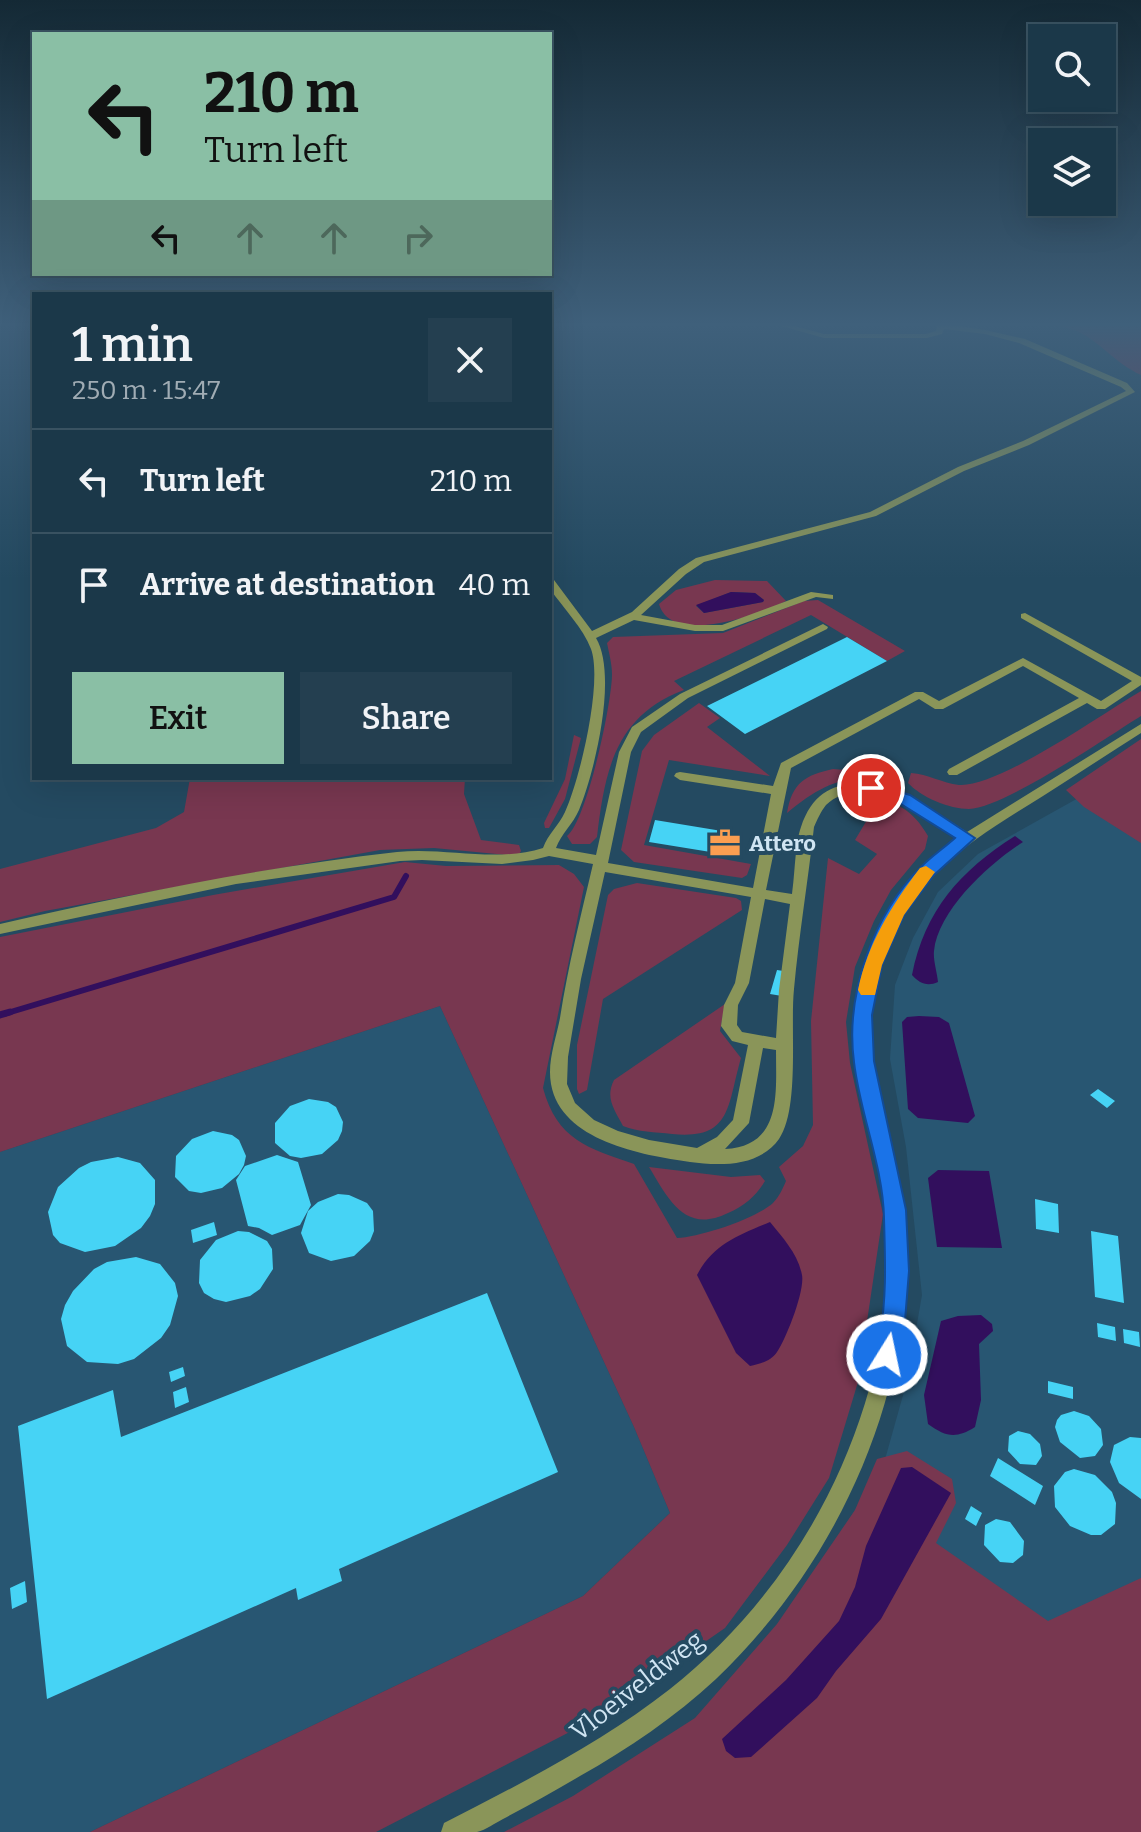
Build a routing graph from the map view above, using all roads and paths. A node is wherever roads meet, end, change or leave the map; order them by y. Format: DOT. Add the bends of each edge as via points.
graph roads {
  1 [pos="1099,407"];
  2 [pos="552,585"];
  3 [pos="829,597"];
  4 [pos="1025,616"];
  5 [pos="634,617"];
  6 [pos="823,627"];
  7 [pos="589,637"];
  8 [pos="1141,681"];
  9 [pos="1087,698"];
  10 [pos="1141,728"];
  11 [pos="953,772"];
  12 [pos="680,776"];
  13 [pos="778,791"];
  14 [pos="966,838"];
  15 [pos="549,851"];
  16 [pos="602,864"];
  17 [pos="759,893"];
  18 [pos="798,900"];
  19 [pos="0,929"];
  20 [pos="757,1040"];
  21 [pos="783,1045"];
  22 [pos="700,1156"];
  23 [pos="453,1832"];
  1 -- 5 [label="street" via="873,514 700,560 681,570"];
  2 -- 7 [label="street"];
  3 -- 5 [label="street" via="815,594 723,628"];
  4 -- 8 [label="street"];
  5 -- 7 [label="street"];
  6 -- 16 [label="street" via="684,696 636,730 625,752"];
  7 -- 15 [label="street" via="602,675 592,737 572,810"];
  8 -- 9 [label="street" via="1101,706"];
  9 -- 11 [label="street"];
  9 -- 13 [label="street" via="1023,661 939,706 919,694 785,766"];
  10 -- 14 [label="street, Vloeiveldweg"];
  12 -- 13 [label="street"];
  13 -- 17 [label="street"];
  14 -- 18 [label="street" via="924,809 886,792 841,792 813,810"];
  14 -- 23 [label="street, Vloeiveldweg" via="927,872 896,912 873,965 862,1015 864,1061 895,1210 897,1271 892,1333 877,1398 850,1472 812,1543 765,1608 707,1671 611,1746"];
  15 -- 16 [label="street"];
  15 -- 19 [label="street" via="528,859 377,859 250,878"];
  16 -- 17 [label="street"];
  16 -- 22 [label="street" via="573,982 559,1086 587,1125 612,1138"];
  17 -- 18 [label="street"];
  17 -- 20 [label="street" via="729,1026 737,1037"];
  18 -- 21 [label="street"];
  20 -- 21 [label="street"];
  20 -- 22 [label="street" via="741,1123"];
  21 -- 22 [label="street" via="782,1101 775,1132 755,1150"];
}
